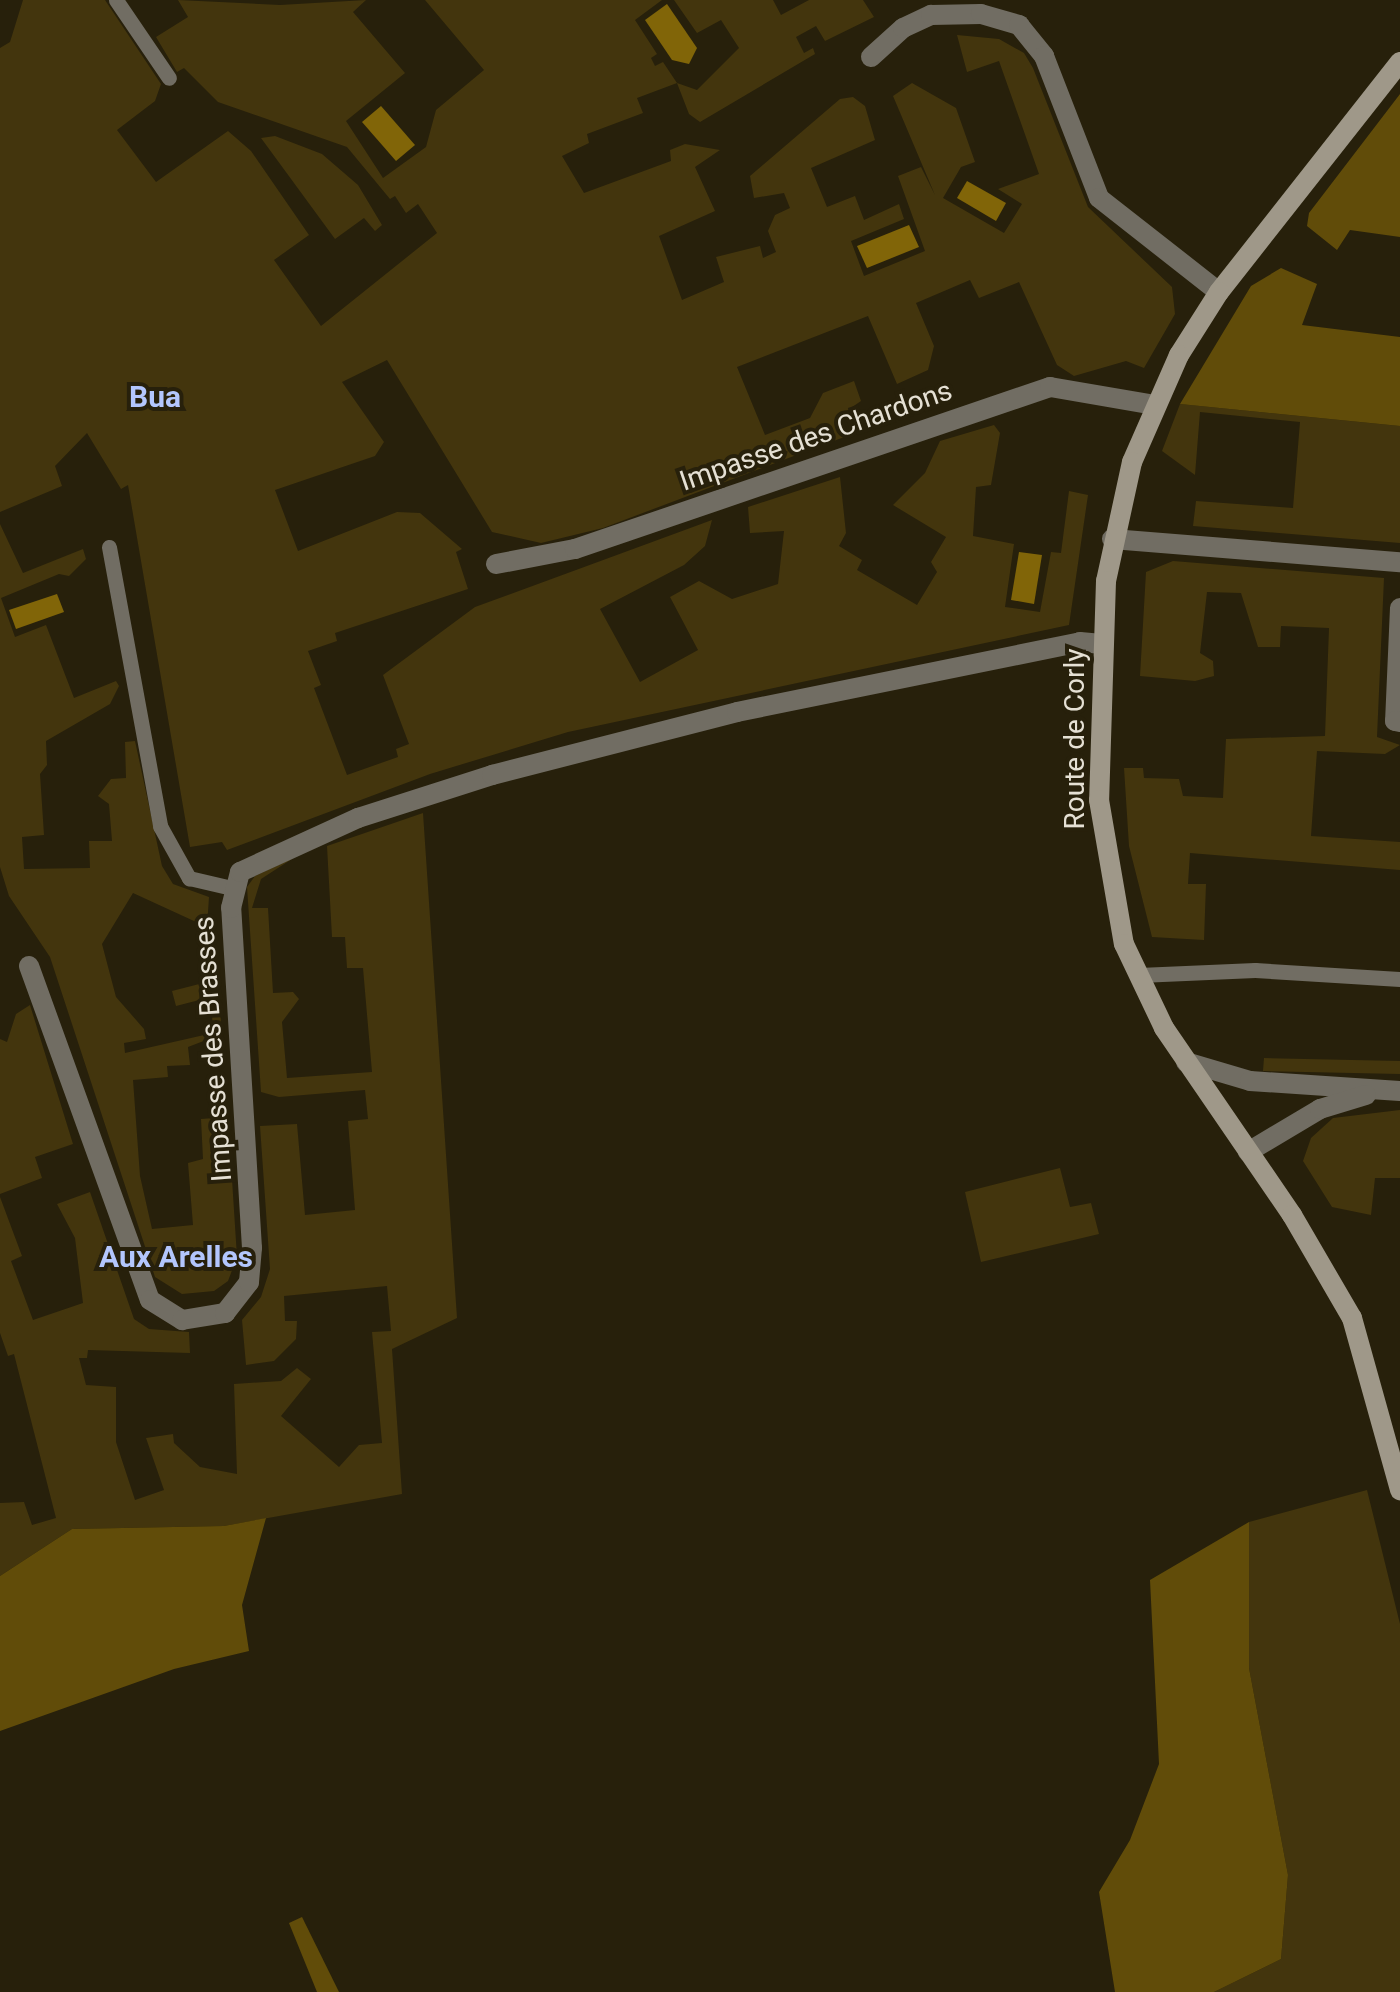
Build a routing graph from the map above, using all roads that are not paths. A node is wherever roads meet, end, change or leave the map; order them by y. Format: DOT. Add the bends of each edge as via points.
graph roads {
  1 [pos="116,0"];
  2 [pos="871,57"];
  3 [pos="1400,62"];
  4 [pos="169,78"];
  5 [pos="1220,292"];
  6 [pos="1155,406"];
  7 [pos="1112,540"];
  8 [pos="109,547"];
  9 [pos="1400,562"];
  10 [pos="496,564"];
  11 [pos="1400,608"];
  12 [pos="1102,644"];
  13 [pos="1400,722"];
  14 [pos="232,888"];
  15 [pos="30,966"];
  16 [pos="1139,974"];
  17 [pos="1400,979"];
  18 [pos="1186,1062"];
  19 [pos="1396,1090"];
  20 [pos="1248,1152"];
  21 [pos="1400,1490"];
  1 -- 4 [label="lane"];
  2 -- 5 [label="street" via="903,28 930,16 981,14 1019,25 1044,56 1100,198"];
  3 -- 5 [label="street, Route de Corly"];
  5 -- 6 [label="street, Route de Corly"];
  6 -- 7 [label="street, Route de Corly"];
  6 -- 10 [label="street, Impasse des Chardons" via="1050,387 575,549"];
  7 -- 9 [label="street"];
  7 -- 12 [label="street, Route de Corly"];
  8 -- 14 [label="lane" via="160,826 189,878"];
  11 -- 13 [label="street"];
  12 -- 14 [label="street, Impasse des Brasses" via="1080,642 737,712 457,784 290,847 240,872"];
  12 -- 16 [label="street, Route de Corly" via="1102,845 1124,944"];
  14 -- 15 [label="street, Impasse des Brasses" via="252,1248 249,1282 225,1313 182,1320 150,1300"];
  16 -- 17 [label="lane" via="1254,970"];
  16 -- 18 [label="street, Route de Corly"];
  18 -- 19 [label="street" via="1250,1081"];
  18 -- 20 [label="street, Route de Corly"];
  19 -- 20 [label="street" via="1320,1109"];
  20 -- 21 [label="street, Route de Corly" via="1352,1318"];
}
